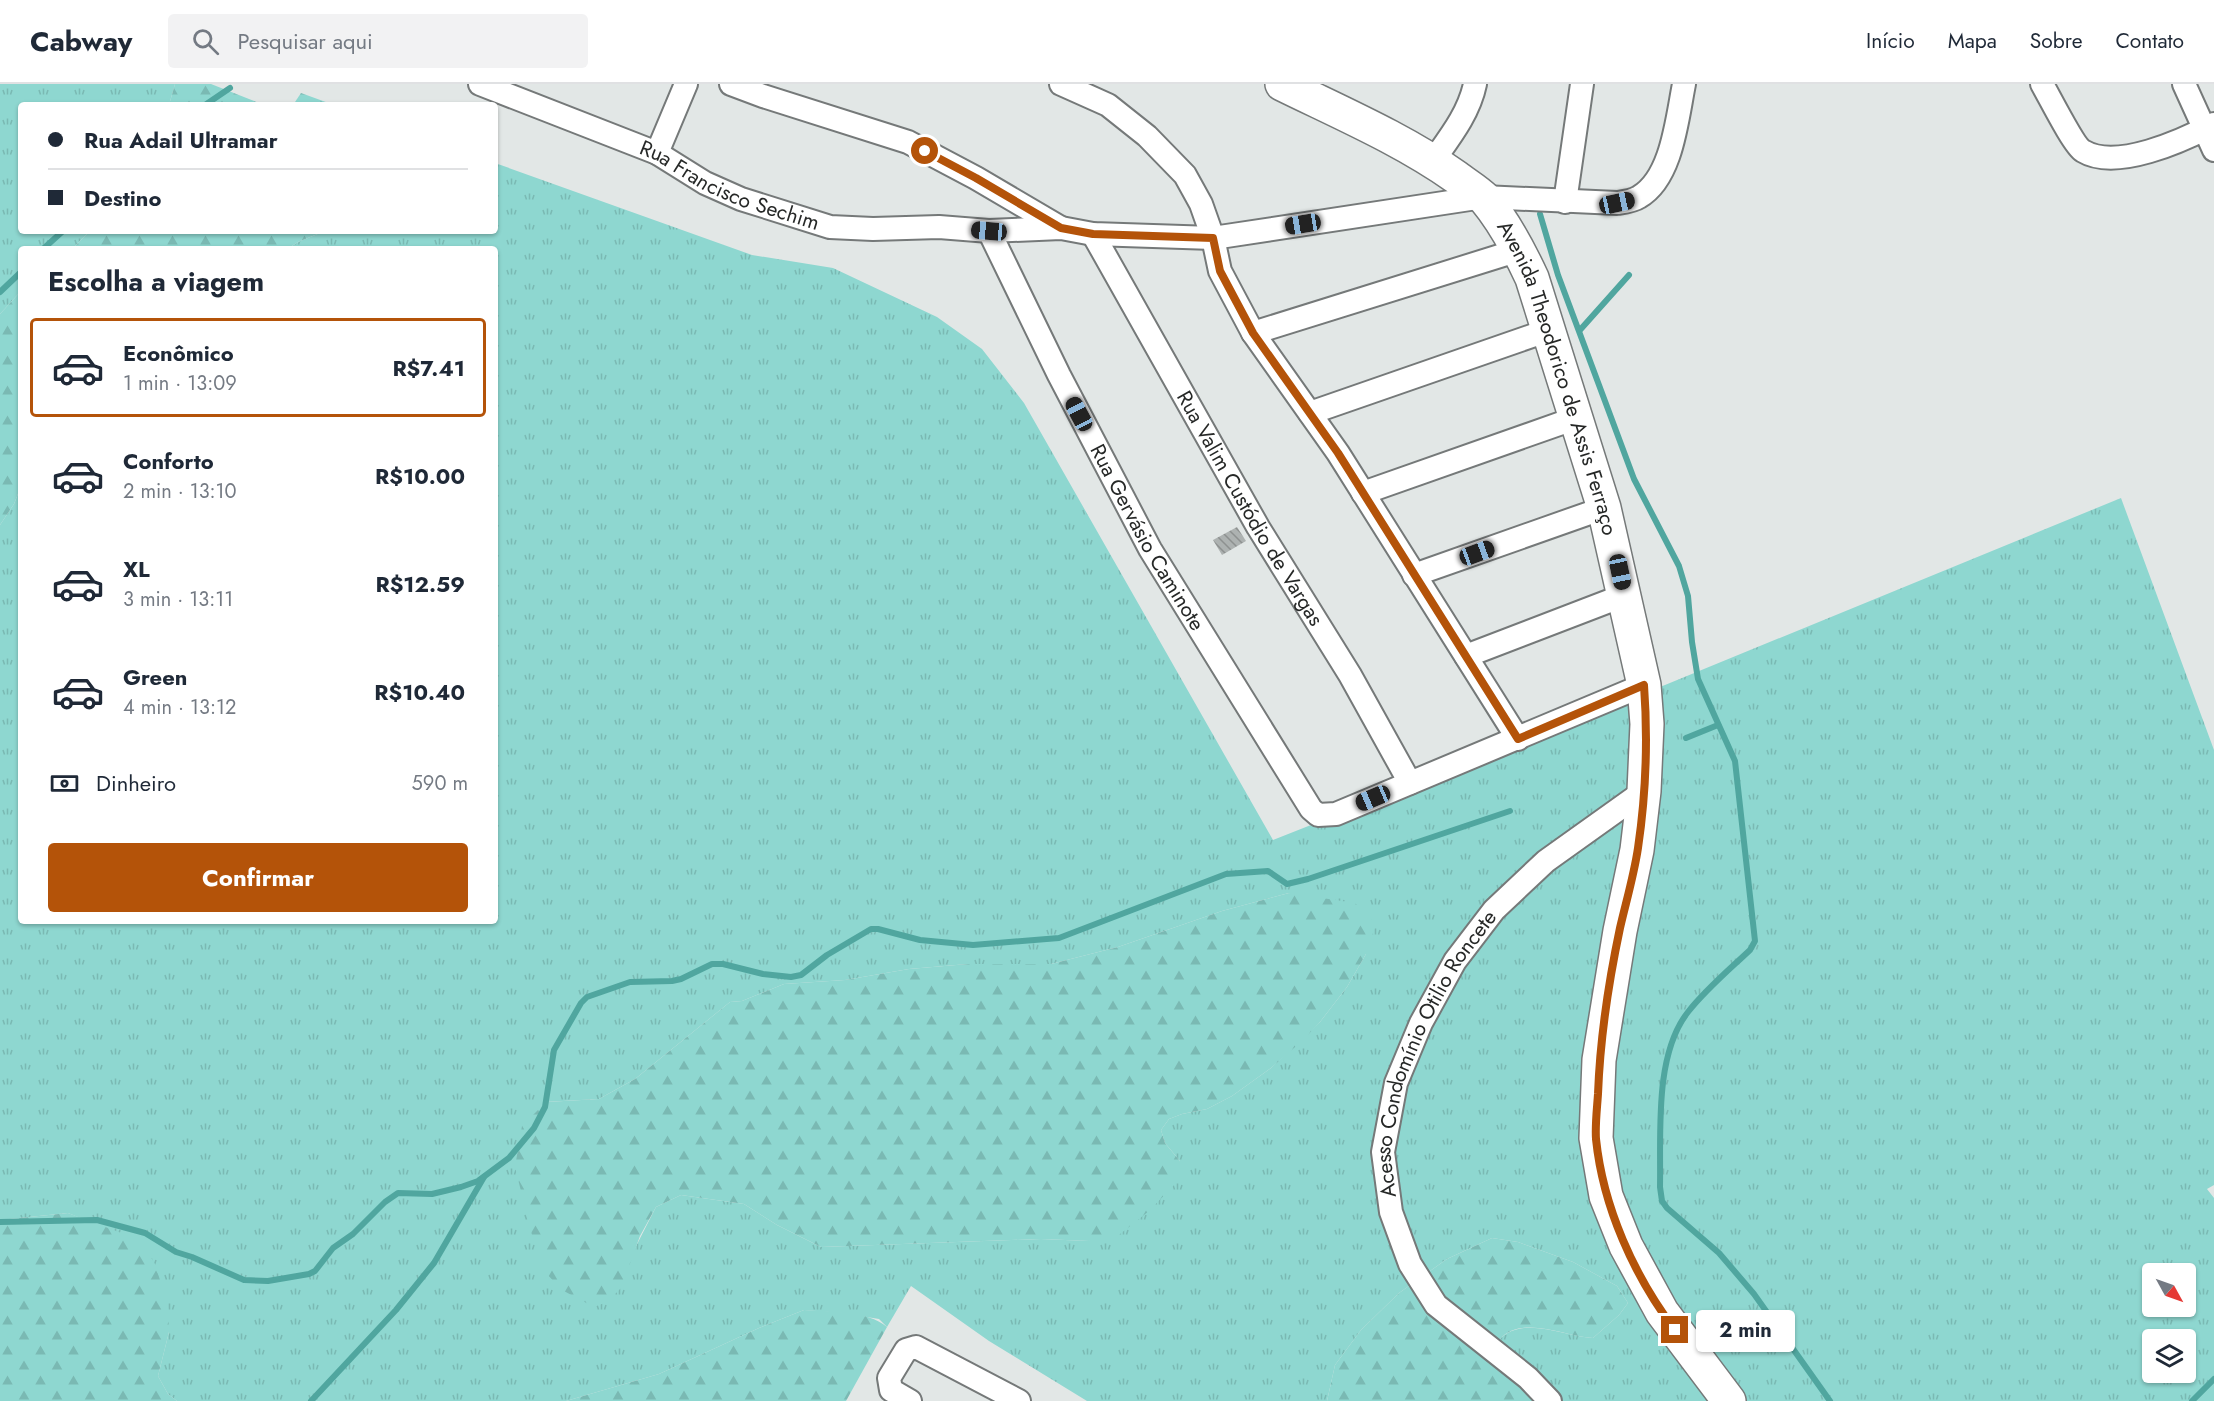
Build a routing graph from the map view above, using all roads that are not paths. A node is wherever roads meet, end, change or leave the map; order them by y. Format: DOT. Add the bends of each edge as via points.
graph roads {
  1 [pos="480,84"];
  2 [pos="686,84"];
  3 [pos="731,84"];
  4 [pos="1061,84"];
  5 [pos="1282,84"];
  6 [pos="1475,84"];
  7 [pos="1582,84"];
  8 [pos="1684,84"];
  9 [pos="2042,84"];
  10 [pos="2184,84"];
  11 [pos="2209,127"];
  12 [pos="2214,150"];
  13 [pos="657,153"];
  14 [pos="1433,161"];
  15 [pos="1484,197"];
  16 [pos="1565,202"];
  17 [pos="1061,228"];
  18 [pos="989,231"];
  19 [pos="1093,234"];
  20 [pos="1213,238"];
  21 [pos="1519,250"];
  22 [pos="1549,330"];
  23 [pos="1253,333"];
  24 [pos="1310,413"];
  25 [pos="1576,418"];
  26 [pos="1364,493"];
  27 [pos="1604,508"];
  28 [pos="1414,575"];
  29 [pos="1625,595"];
  30 [pos="1466,656"];
  31 [pos="1644,685"];
  32 [pos="1518,739"];
  33 [pos="1410,783"];
  34 [pos="1644,791"];
  35 [pos="910,1401"];
  36 [pos="1019,1401"];
  37 [pos="1550,1401"];
  38 [pos="1729,1401"];
  1 -- 13 [label="street, Rua Francisco Sechim"];
  2 -- 13 [label="street"];
  3 -- 17 [label="street" via="908,142"];
  4 -- 20 [label="street" via="1108,105 1147,136 1185,175"];
  5 -- 14 [label="street, Avenida Theodorico de Assis Ferraço"];
  6 -- 14 [label="street" via="1462,119"];
  7 -- 16 [label="street"];
  8 -- 16 [label="street" via="1675,131 1653,187 1637,199 1617,203"];
  9 -- 11 [label="street" via="2081,150 2103,159 2160,150"];
  10 -- 11 [label="street"];
  11 -- 12 [label="street"];
  13 -- 18 [label="street, Rua Francisco Sechim" via="705,183 741,199 830,227"];
  14 -- 15 [label="street, Avenida Theodorico de Assis Ferraço"];
  15 -- 16 [label="street"];
  15 -- 20 [label="street"];
  15 -- 21 [label="street, Avenida Theodorico de Assis Ferraço"];
  17 -- 18 [label="street, Rua Francisco Sechim"];
  17 -- 19 [label="street"];
  18 -- 33 [label="street, Rua Gervásio Caminote" via="1150,549 1311,809 1318,815 1336,814"];
  19 -- 20 [label="street"];
  19 -- 33 [label="street, Rua Valim Custódio de Vargas" via="1252,517 1350,675"];
  20 -- 23 [label="street" via="1220,271"];
  21 -- 22 [label="street, Avenida Theodorico de Assis Ferraço"];
  21 -- 23 [label="street"];
  22 -- 24 [label="street"];
  22 -- 25 [label="street, Avenida Theodorico de Assis Ferraço"];
  23 -- 24 [label="street"];
  24 -- 26 [label="street"];
  25 -- 26 [label="street"];
  25 -- 27 [label="street, Avenida Theodorico de Assis Ferraço"];
  26 -- 28 [label="street"];
  27 -- 28 [label="street"];
  27 -- 29 [label="street, Avenida Theodorico de Assis Ferraço"];
  28 -- 30 [label="street"];
  29 -- 30 [label="street"];
  29 -- 31 [label="street, Avenida Theodorico de Assis Ferraço"];
  30 -- 32 [label="street"];
  31 -- 32 [label="street"];
  31 -- 34 [label="street, Avenida Theodorico de Assis Ferraço"];
  32 -- 33 [label="street"];
  34 -- 37 [label="street, Acesso Condomínio Otilio Roncete" via="1546,861 1494,910 1455,961 1421,1023 1396,1083 1383,1152 1391,1212 1410,1263 1436,1305 1528,1378"];
  34 -- 38 [label="street, Avenida Theodorico de Assis Ferraço" via="1599,1060 1596,1138 1606,1196 1626,1246 1662,1312"];
  35 -- 36 [label="street" via="891,1390 889,1378 906,1350 916,1347"];
}
